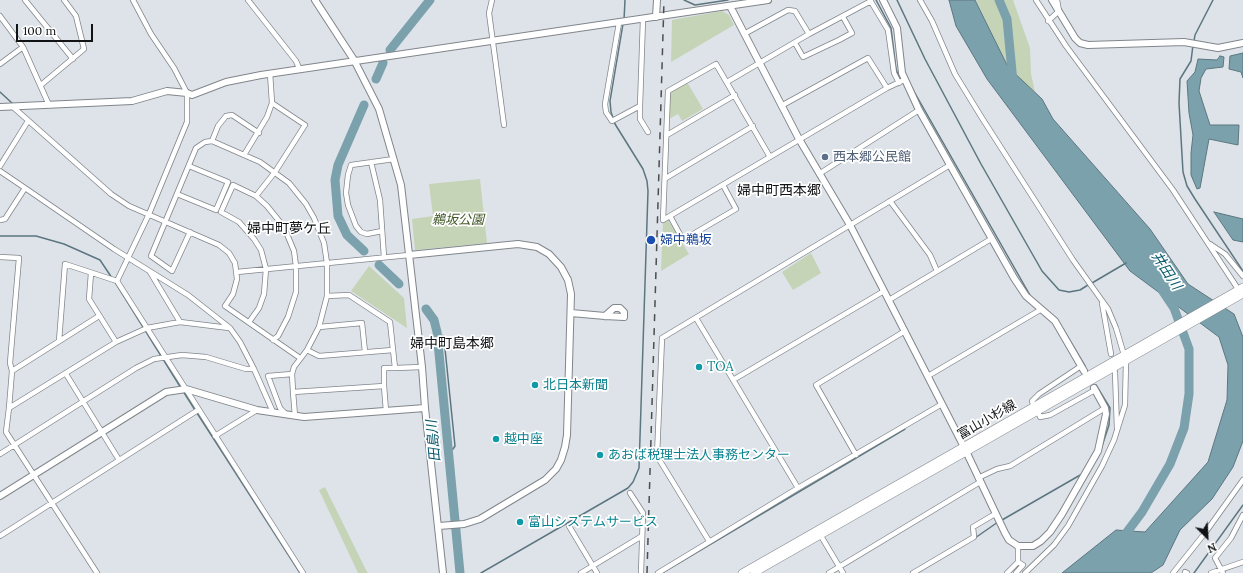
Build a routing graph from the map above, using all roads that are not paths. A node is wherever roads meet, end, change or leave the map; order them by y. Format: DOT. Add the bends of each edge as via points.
graph roads {
  1 [pos="25,0"];
  2 [pos="64,0"];
  3 [pos="134,0"];
  4 [pos="248,0"];
  5 [pos="316,0"];
  6 [pos="492,0"];
  7 [pos="657,0"];
  8 [pos="768,0"];
  9 [pos="883,0"];
  10 [pos="920,0"];
  11 [pos="1036,0"];
  12 [pos="1052,0"];
  13 [pos="1057,0"];
  14 [pos="870,1"];
  15 [pos="730,6"];
  16 [pos="1059,11"];
  17 [pos="656,17"];
  18 [pos="843,17"];
  19 [pos="1,18"];
  20 [pos="642,19"];
  21 [pos="1048,21"];
  22 [pos="619,23"];
  23 [pos="744,34"];
  24 [pos="809,34"];
  25 [pos="492,42"];
  26 [pos="795,43"];
  27 [pos="1243,43"];
  28 [pos="23,47"];
  29 [pos="73,59"];
  30 [pos="354,60"];
  31 [pos="0,64"];
  32 [pos="760,64"];
  33 [pos="299,68"];
  34 [pos="270,73"];
  35 [pos="727,82"];
  36 [pos="902,82"];
  37 [pos="41,85"];
  38 [pos="887,88"];
  39 [pos="187,92"];
  40 [pos="734,95"];
  41 [pos="272,103"];
  42 [pos="49,105"];
  43 [pos="640,106"];
  44 [pos="781,106"];
  45 [pos="0,107"];
  46 [pos="13,107"];
  47 [pos="919,110"];
  48 [pos="28,121"];
  49 [pos="504,125"];
  50 [pos="753,126"];
  51 [pos="648,132"];
  52 [pos="258,133"];
  53 [pos="667,135"];
  54 [pos="799,139"];
  55 [pos="212,141"];
  56 [pos="244,155"];
  57 [pos="770,157"];
  58 [pos="394,159"];
  59 [pos="371,162"];
  60 [pos="950,165"];
  61 [pos="0,166"];
  62 [pos="190,166"];
  63 [pos="0,171"];
  64 [pos="275,172"];
  65 [pos="819,174"];
  66 [pos="666,178"];
  67 [pos="723,185"];
  68 [pos="25,188"];
  69 [pos="177,194"];
  70 [pos="256,196"];
  71 [pos="890,202"];
  72 [pos="149,214"];
  73 [pos="670,216"];
  74 [pos="0,220"];
  75 [pos="166,222"];
  76 [pos="850,225"];
  77 [pos="190,232"];
  78 [pos="382,232"];
  79 [pos="991,239"];
  80 [pos="1208,242"];
  81 [pos="409,255"];
  82 [pos="0,257"];
  83 [pos="129,257"];
  84 [pos="384,257"];
  85 [pos="327,263"];
  86 [pos="296,266"];
  87 [pos="149,270"];
  88 [pos="266,270"];
  89 [pos="937,271"];
  90 [pos="236,272"];
  91 [pos="91,273"];
  92 [pos="1243,276"];
  93 [pos="117,280"];
  94 [pos="884,291"];
  95 [pos="1240,292"];
  96 [pos="328,296"];
  97 [pos="889,300"];
  98 [pos="1102,301"];
  99 [pos="1040,310"];
  100 [pos="571,313"];
  101 [pos="99,316"];
  102 [pos="605,316"];
  103 [pos="696,318"];
  104 [pos="180,322"];
  105 [pos="249,322"];
  106 [pos="319,327"];
  107 [pos="147,328"];
  108 [pos="230,328"];
  109 [pos="905,331"];
  110 [pos="274,340"];
  111 [pos="59,341"];
  112 [pos="116,342"];
  113 [pos="306,350"];
  114 [pos="393,350"];
  115 [pos="365,352"];
  116 [pos="1111,354"];
  117 [pos="165,356"];
  118 [pos="1126,357"];
  119 [pos="300,358"];
  120 [pos="422,367"];
  121 [pos="395,368"];
  122 [pos="254,369"];
  123 [pos="1083,369"];
  124 [pos="12,372"];
  125 [pos="1115,372"];
  126 [pos="66,374"];
  127 [pos="292,374"];
  128 [pos="268,376"];
  129 [pos="928,376"];
  130 [pos="259,380"];
  131 [pos="733,380"];
  132 [pos="384,386"];
  133 [pos="186,389"];
  134 [pos="1094,389"];
  135 [pos="294,392"];
  136 [pos="82,402"];
  137 [pos="942,404"];
  138 [pos="9,408"];
  139 [pos="425,408"];
  140 [pos="1105,408"];
  141 [pos="1036,409"];
  142 [pos="198,410"];
  143 [pos="257,410"];
  144 [pos="386,411"];
  145 [pos="273,412"];
  146 [pos="286,414"];
  147 [pos="295,416"];
  148 [pos="101,431"];
  149 [pos="1117,433"];
  150 [pos="215,436"];
  151 [pos="13,445"];
  152 [pos="965,450"];
  153 [pos="0,454"];
  154 [pos="856,454"];
  155 [pos="119,460"];
  156 [pos="32,475"];
  157 [pos="979,480"];
  158 [pos="1243,480"];
  159 [pos="798,488"];
  160 [pos="630,493"];
  161 [pos="0,496"];
  162 [pos="50,504"];
  163 [pos="995,514"];
  164 [pos="1243,515"];
  165 [pos="439,526"];
  166 [pos="569,526"];
  167 [pos="0,536"];
  168 [pos="642,536"];
  169 [pos="821,536"];
  170 [pos="709,541"];
  171 [pos="1018,546"];
  172 [pos="1018,562"];
  173 [pos="1243,562"];
  174 [pos="593,566"];
  175 [pos="839,566"];
  176 [pos="1222,571"];
  177 [pos="661,572"];
  178 [pos="97,573"];
  179 [pos="303,573"];
  180 [pos="443,573"];
  181 [pos="581,573"];
  182 [pos="597,573"];
  183 [pos="641,573"];
  184 [pos="742,573"];
  185 [pos="754,573"];
  186 [pos="829,573"];
  187 [pos="843,573"];
  188 [pos="913,573"];
  189 [pos="1007,573"];
  190 [pos="1016,573"];
  191 [pos="1025,573"];
  192 [pos="1173,573"];
  193 [pos="1211,573"];
  1 -- 29 [label="street"];
  2 -- 29 [label="street" via="76,16 84,49"];
  3 -- 39 [label="street" via="151,34"];
  4 -- 33 [label="street"];
  5 -- 30 [label="street"];
  6 -- 25 [label="street" via="489,13"];
  7 -- 17 [label="street"];
  8 -- 15 [label="street"];
  9 -- 36 [label="street" via="897,28"];
  10 -- 98 [label="street" via="959,81"];
  11 -- 21 [label="street"];
  12 -- 16 [label="street"];
  13 -- 16 [label="street"];
  14 -- 18 [label="street"];
  14 -- 36 [label="street" via="888,30 894,73"];
  15 -- 17 [label="street"];
  15 -- 23 [label="street"];
  16 -- 21 [label="street"];
  16 -- 27 [label="street" via="1075,38 1080,43 1088,45 1184,42 1218,48"];
  17 -- 20 [label="street"];
  18 -- 24 [label="street"];
  18 -- 26 [label="street" via="852,33 803,57"];
  19 -- 28 [label="street"];
  20 -- 22 [label="street"];
  20 -- 43 [label="street"];
  21 -- 80 [label="street" via="1173,190"];
  22 -- 25 [label="street"];
  22 -- 43 [label="street" via="605,104 606,112 612,122"];
  23 -- 24 [label="street" via="788,10 795,11"];
  23 -- 32 [label="street"];
  24 -- 26 [label="street"];
  25 -- 30 [label="street"];
  25 -- 49 [label="street"];
  26 -- 32 [label="street"];
  28 -- 31 [label="street"];
  28 -- 37 [label="street"];
  29 -- 37 [label="street"];
  30 -- 33 [label="street"];
  30 -- 58 [label="street" via="379,109"];
  32 -- 35 [label="street"];
  32 -- 44 [label="street"];
  33 -- 34 [label="street"];
  34 -- 39 [label="street" via="226,82 192,95"];
  34 -- 41 [label="street"];
  35 -- 40 [label="street"];
  35 -- 53 [label="street" via="716,64 668,91"];
  36 -- 38 [label="street"];
  36 -- 47 [label="street"];
  37 -- 42 [label="street"];
  38 -- 44 [label="street" via="868,58"];
  38 -- 54 [label="street"];
  39 -- 42 [label="street" via="166,91 132,102"];
  39 -- 72 [label="street" via="187,122"];
  40 -- 50 [label="street"];
  40 -- 53 [label="street"];
  41 -- 52 [label="street"];
  41 -- 64 [label="street" via="305,125"];
  42 -- 46 [label="street"];
  43 -- 51 [label="street" via="640,119"];
  44 -- 54 [label="street"];
  45 -- 46 [label="street"];
  46 -- 48 [label="street"];
  47 -- 60 [label="street"];
  47 -- 65 [label="street"];
  48 -- 61 [label="street"];
  48 -- 72 [label="street" via="111,194 129,206"];
  50 -- 57 [label="street"];
  50 -- 66 [label="street"];
  52 -- 55 [label="street" via="232,115 226,116 218,126"];
  52 -- 56 [label="street"];
  53 -- 66 [label="street"];
  54 -- 57 [label="street"];
  54 -- 65 [label="street"];
  55 -- 56 [label="street"];
  55 -- 62 [label="street" via="204,142 196,148"];
  56 -- 64 [label="street"];
  57 -- 67 [label="street"];
  58 -- 59 [label="street"];
  58 -- 81 [label="street" via="401,185"];
  59 -- 78 [label="street" via="380,200"];
  59 -- 78 [label="street" via="351,165 346,193 356,226 361,232"];
  60 -- 71 [label="street"];
  60 -- 79 [label="street"];
  62 -- 69 [label="street"];
  62 -- 69 [label="street" via="228,182 216,210"];
  63 -- 68 [label="street"];
  64 -- 70 [label="street"];
  64 -- 85 [label="street" via="297,192 314,218 321,232"];
  65 -- 76 [label="street"];
  66 -- 73 [label="street" via="663,220"];
  67 -- 73 [label="street"];
  67 -- 73 [label="street" via="736,209 683,240"];
  68 -- 74 [label="street" via="5,219"];
  68 -- 83 [label="street"];
  69 -- 75 [label="street"];
  70 -- 86 [label="street" via="277,216 284,227 294,251"];
  70 -- 88 [label="street" via="233,185 221,212 239,222 254,238 261,250"];
  71 -- 76 [label="street"];
  71 -- 89 [label="street" via="930,255"];
  72 -- 75 [label="street"];
  72 -- 83 [label="street"];
  75 -- 77 [label="street"];
  75 -- 77 [label="street" via="151,256 172,271"];
  76 -- 94 [label="street"];
  76 -- 103 [label="street"];
  77 -- 90 [label="street" via="219,245 229,253 235,263"];
  78 -- 84 [label="street"];
  79 -- 89 [label="street"];
  79 -- 99 [label="street" via="1026,296"];
  80 -- 92 [label="street" via="1225,254"];
  80 -- 95 [label="street"];
  81 -- 84 [label="street"];
  81 -- 100 [label="street" via="518,244 537,247 549,254 562,267 571,294"];
  81 -- 120 [label="street"];
  82 -- 124 [label="street" via="19,258 10,363"];
  83 -- 87 [label="street"];
  83 -- 93 [label="street"];
  84 -- 85 [label="street"];
  85 -- 86 [label="street"];
  85 -- 96 [label="street"];
  86 -- 88 [label="street"];
  86 -- 110 [label="street" via="296,292 292,306 283,328"];
  87 -- 104 [label="street"];
  87 -- 108 [label="street" via="188,295"];
  88 -- 90 [label="street"];
  88 -- 105 [label="street" via="264,294 259,308"];
  89 -- 97 [label="street"];
  90 -- 105 [label="street" via="235,287 225,306"];
  91 -- 93 [label="street"];
  91 -- 101 [label="street" via="89,299"];
  91 -- 111 [label="street" via="65,264"];
  93 -- 107 [label="street"];
  94 -- 97 [label="street"];
  94 -- 131 [label="street"];
  95 -- 118 [label="main road, 富山小杉線"];
  96 -- 106 [label="street"];
  96 -- 114 [label="street" via="349,295 390,322"];
  97 -- 109 [label="street"];
  98 -- 116 [label="street"];
  98 -- 118 [label="street" via="1108,309"];
  99 -- 123 [label="street" via="1055,321"];
  99 -- 129 [label="street"];
  100 -- 102 [label="street"];
  100 -- 165 [label="street" via="565,447 556,469 545,480 480,519 461,525"];
  101 -- 111 [label="street"];
  101 -- 112 [label="street"];
  103 -- 131 [label="street"];
  103 -- 170 [label="street" via="662,338 658,456"];
  104 -- 107 [label="street"];
  104 -- 108 [label="street"];
  105 -- 110 [label="street"];
  106 -- 113 [label="street"];
  106 -- 115 [label="street" via="362,323"];
  107 -- 112 [label="street"];
  107 -- 117 [label="street"];
  108 -- 122 [label="street"];
  109 -- 129 [label="street"];
  109 -- 154 [label="street" via="816,385"];
  110 -- 119 [label="street"];
  111 -- 124 [label="street"];
  112 -- 126 [label="street"];
  113 -- 115 [label="street" via="319,356"];
  113 -- 119 [label="street"];
  114 -- 115 [label="street"];
  114 -- 121 [label="street"];
  117 -- 122 [label="street" via="206,356 246,369"];
  117 -- 133 [label="street"];
  117 -- 136 [label="street" via="136,368"];
  118 -- 141 [label="main road, 富山小杉線"];
  118 -- 149 [label="street" via="1126,404"];
  119 -- 127 [label="street"];
  120 -- 121 [label="street"];
  120 -- 139 [label="street"];
  121 -- 132 [label="street" via="384,368"];
  122 -- 130 [label="street"];
  123 -- 141 [label="street" via="1039,394 1032,401"];
  124 -- 138 [label="street"];
  125 -- 149 [label="street"];
  126 -- 136 [label="street"];
  126 -- 138 [label="street"];
  127 -- 128 [label="street"];
  127 -- 135 [label="street"];
  128 -- 130 [label="street"];
  128 -- 146 [label="street" via="280,408"];
  129 -- 137 [label="street"];
  130 -- 145 [label="street"];
  131 -- 159 [label="street"];
  132 -- 135 [label="street"];
  132 -- 144 [label="street"];
  133 -- 142 [label="street"];
  133 -- 143 [label="street"];
  133 -- 148 [label="street" via="166,392"];
  134 -- 140 [label="street"];
  134 -- 141 [label="street" via="1050,415 1040,417"];
  135 -- 147 [label="street"];
  136 -- 148 [label="street"];
  136 -- 151 [label="street"];
  137 -- 152 [label="street"];
  137 -- 154 [label="street"];
  138 -- 151 [label="street" via="6,432"];
  139 -- 144 [label="street"];
  139 -- 165 [label="street"];
  140 -- 157 [label="street" via="1010,466 997,469"];
  140 -- 171 [label="street" via="1098,451 1062,514 1041,541 1033,546"];
  141 -- 152 [label="main road, 富山小杉線"];
  142 -- 150 [label="street"];
  142 -- 155 [label="street"];
  143 -- 145 [label="street"];
  143 -- 150 [label="street"];
  144 -- 147 [label="street"];
  145 -- 146 [label="street"];
  146 -- 147 [label="street"];
  148 -- 155 [label="street"];
  148 -- 156 [label="street"];
  149 -- 191 [label="street" via="1102,466 1068,526 1054,545"];
  150 -- 179 [label="street"];
  151 -- 153 [label="street"];
  151 -- 156 [label="street"];
  152 -- 157 [label="street"];
  152 -- 169 [label="main road, 富山小杉線"];
  152 -- 184 [label="main road, 富山小杉線"];
  154 -- 159 [label="street"];
  155 -- 162 [label="street"];
  156 -- 161 [label="street"];
  156 -- 162 [label="street"];
  157 -- 163 [label="street"];
  157 -- 175 [label="street"];
  158 -- 192 [label="street"];
  159 -- 170 [label="street"];
  160 -- 168 [label="street" via="643,514"];
  162 -- 167 [label="street"];
  162 -- 178 [label="street" via="55,507"];
  163 -- 171 [label="street" via="1009,540"];
  163 -- 188 [label="street" via="973,527 974,537"];
  164 -- 176 [label="street" via="1215,558"];
  165 -- 180 [label="street"];
  166 -- 174 [label="street"];
  168 -- 174 [label="street"];
  168 -- 183 [label="street"];
  169 -- 175 [label="street"];
  169 -- 185 [label="main road, 富山小杉線"];
  170 -- 177 [label="street"];
  171 -- 172 [label="street"];
  172 -- 189 [label="street"];
  172 -- 190 [label="street" via="1023,564"];
  173 -- 176 [label="street"];
  174 -- 181 [label="street"];
  174 -- 182 [label="street"];
  175 -- 186 [label="street"];
  175 -- 187 [label="street"];
  176 -- 193 [label="street"];
}
